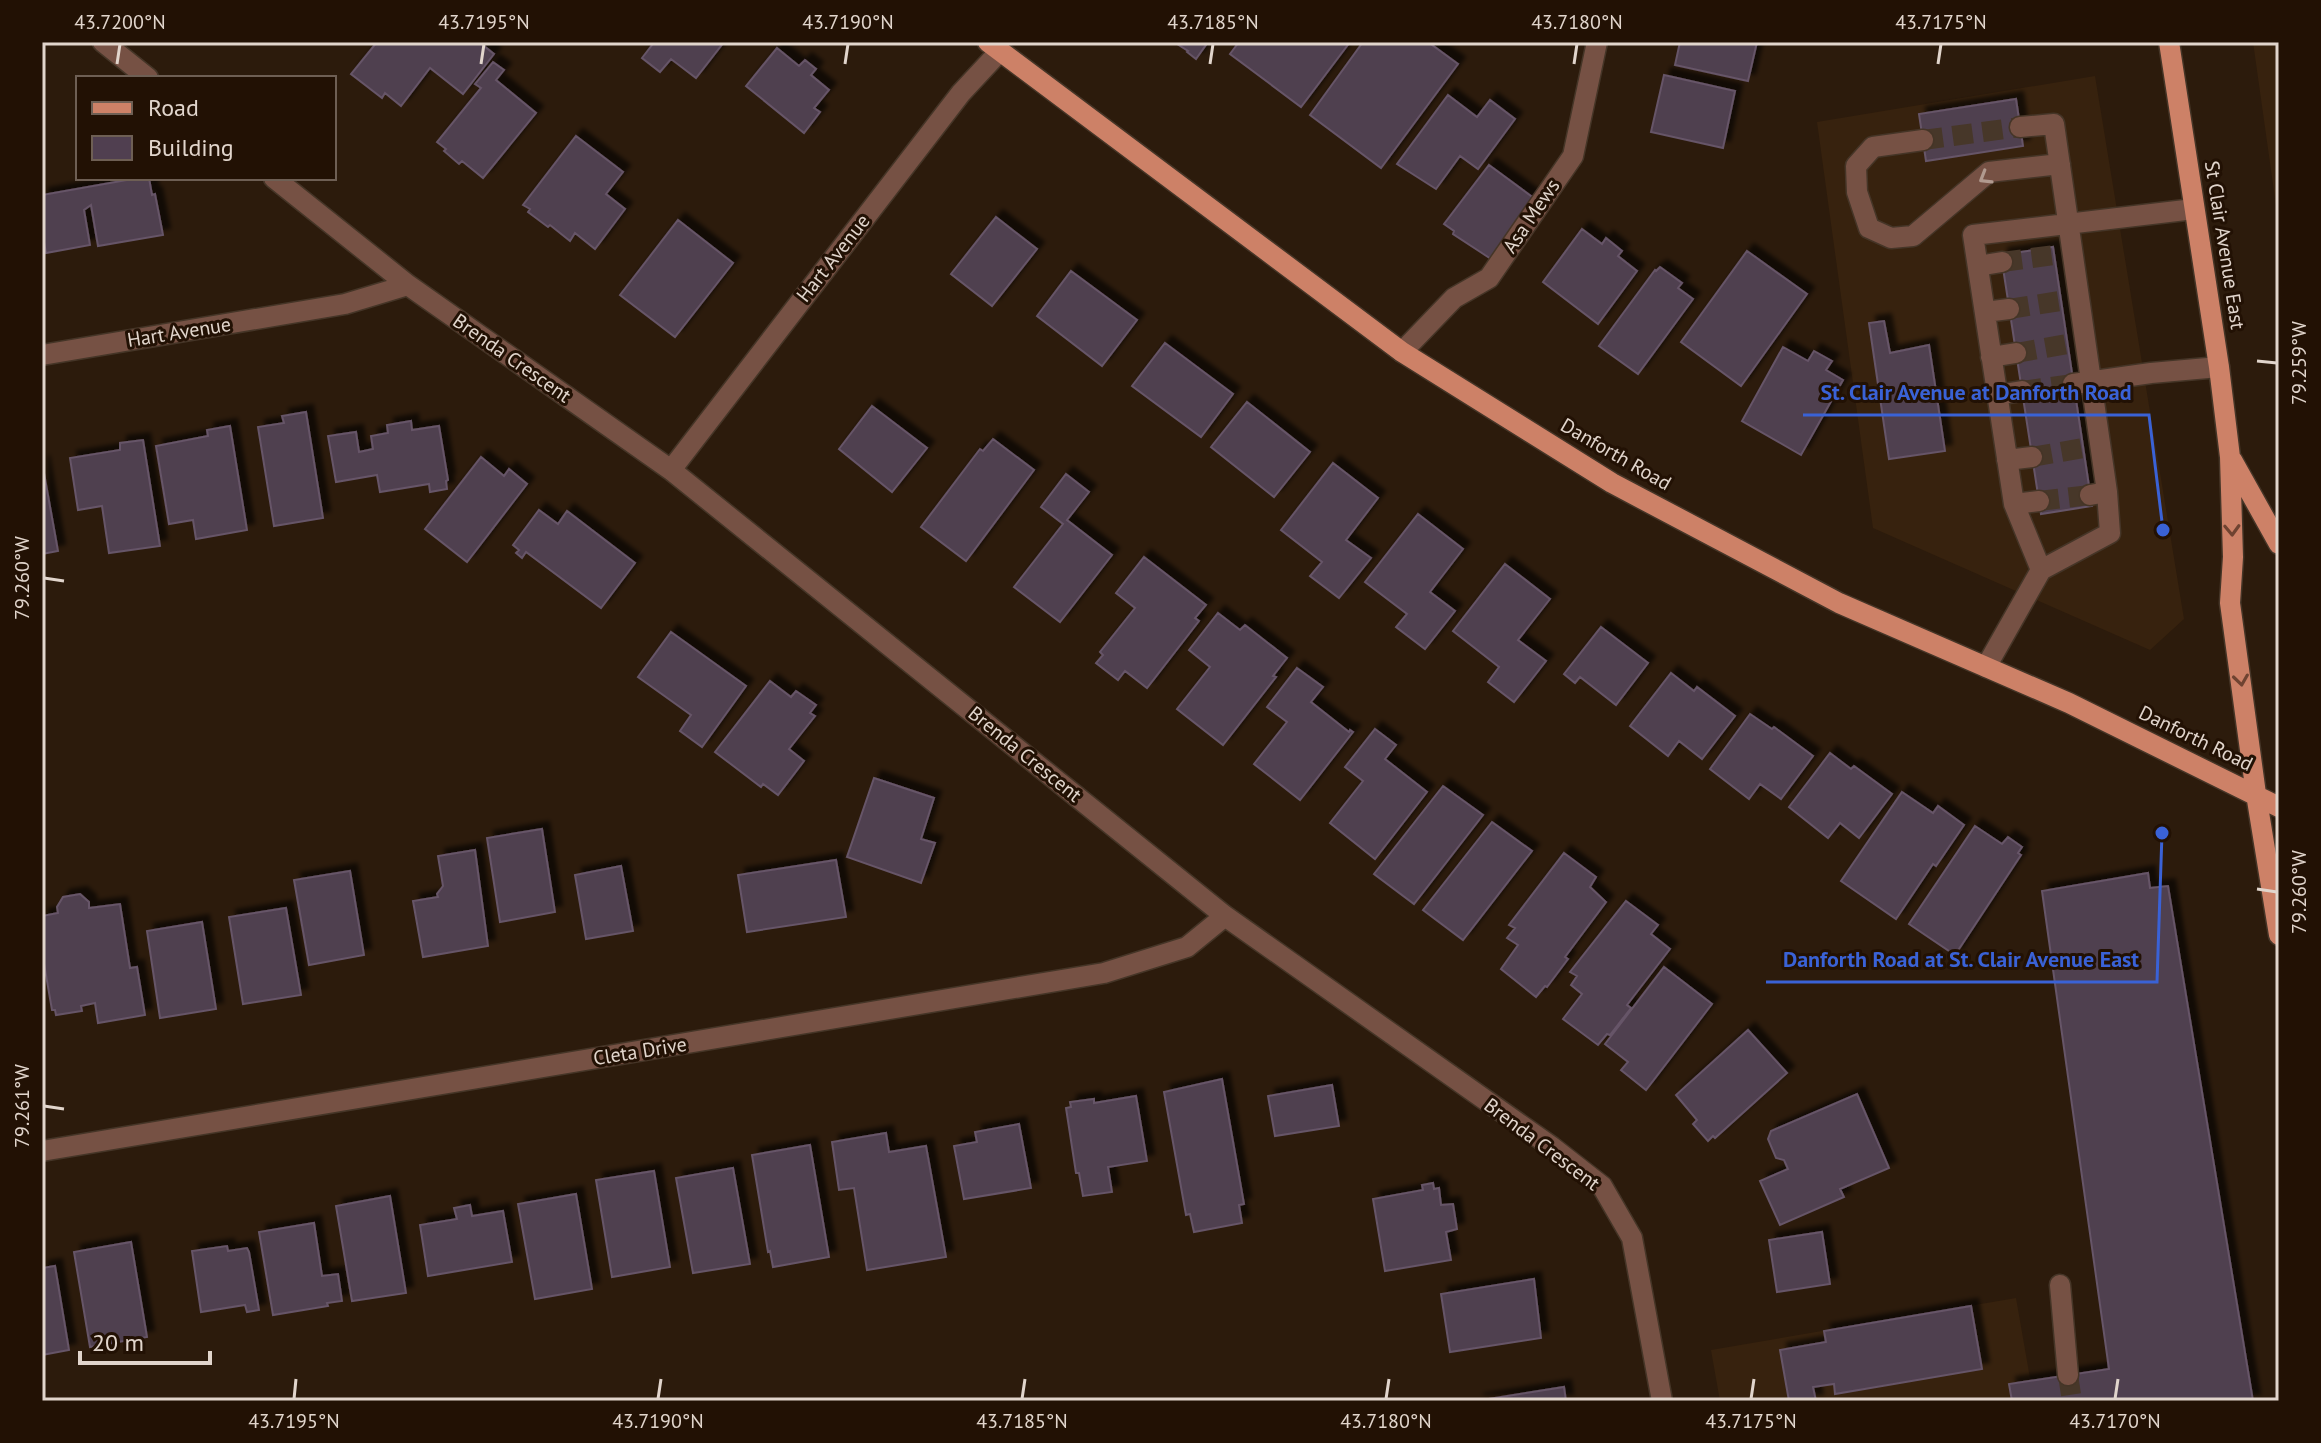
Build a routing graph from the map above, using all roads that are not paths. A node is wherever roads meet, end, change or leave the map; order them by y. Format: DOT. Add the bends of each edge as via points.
graph roads {
  1 [pos="103,42"];
  2 [pos="1597,42"];
  3 [pos="2169,42"];
  4 [pos="994,46"];
  5 [pos="146,76"];
  6 [pos="2020,127"];
  7 [pos="1923,140"];
  8 [pos="2060,164"];
  9 [pos="277,180"];
  10 [pos="2194,209"];
  11 [pos="2068,222"];
  12 [pos="2002,262"];
  13 [pos="1978,266"];
  14 [pos="408,285"];
  15 [pos="2009,309"];
  16 [pos="1985,312"];
  17 [pos="1402,352"];
  18 [pos="2016,353"];
  19 [pos="42,355"];
  20 [pos="1991,357"];
  21 [pos="2219,367"];
  22 [pos="2082,383"];
  23 [pos="2022,391"];
  24 [pos="1997,395"];
  25 [pos="2032,457"];
  26 [pos="2230,457"];
  27 [pos="2007,460"];
  28 [pos="671,470"];
  29 [pos="2039,501"];
  30 [pos="2014,504"];
  31 [pos="2279,544"];
  32 [pos="2041,570"];
  33 [pos="1986,667"];
  34 [pos="2256,794"];
  35 [pos="2279,807"];
  36 [pos="1225,916"];
  37 [pos="2279,935"];
  38 [pos="42,1151"];
  39 [pos="2060,1285"];
  40 [pos="2068,1375"];
  41 [pos="1662,1401"];
  1 -- 5 [label="street"];
  2 -- 17 [label="street, Asa Mews" via="1573,156 1489,278 1454,298"];
  3 -- 10 [label="main road, St Clair Avenue East"];
  4 -- 17 [label="main road, Danforth Road"];
  4 -- 28 [label="street, Hart Avenue"];
  6 -- 8 [label="street" via="2054,124"];
  8 -- 7 [label="street, one-way" via="1989,172 1913,236 1891,238 1869,228 1857,192 1856,166 1873,147"];
  8 -- 11 [label="street"];
  9 -- 14 [label="street, Brenda Crescent"];
  10 -- 11 [label="street"];
  10 -- 21 [label="main road, St Clair Avenue East"];
  11 -- 13 [label="street" via="1973,235"];
  11 -- 22 [label="street" via="2063,254"];
  12 -- 13 [label="street"];
  13 -- 16 [label="street"];
  14 -- 19 [label="street, Hart Avenue" via="345,304"];
  14 -- 28 [label="street, Brenda Crescent"];
  15 -- 16 [label="street"];
  16 -- 20 [label="street"];
  17 -- 33 [label="main road, Danforth Road" via="1625,490 1839,603"];
  18 -- 20 [label="street"];
  20 -- 24 [label="street"];
  21 -- 22 [label="street"];
  21 -- 26 [label="main road, St Clair Avenue East"];
  22 -- 32 [label="street" via="2098,493 2110,533"];
  23 -- 24 [label="street"];
  24 -- 27 [label="street"];
  25 -- 27 [label="street"];
  26 -- 31 [label="main road, St Clair Avenue East"];
  26 -- 34 [label="main road, St Clair Avenue East, one-way" via="2230,603"];
  27 -- 30 [label="street"];
  28 -- 36 [label="street, Brenda Crescent"];
  29 -- 30 [label="street"];
  30 -- 32 [label="street"];
  32 -- 33 [label="street"];
  33 -- 34 [label="main road, Danforth Road"];
  34 -- 35 [label="main road, Danforth Road"];
  34 -- 37 [label="main road, St Clair Avenue East"];
  36 -- 38 [label="street, Cleta Drive" via="1187,947 1104,973"];
  36 -- 41 [label="street, Brenda Crescent" via="1602,1186 1632,1238"];
  39 -- 40 [label="street"];
}
